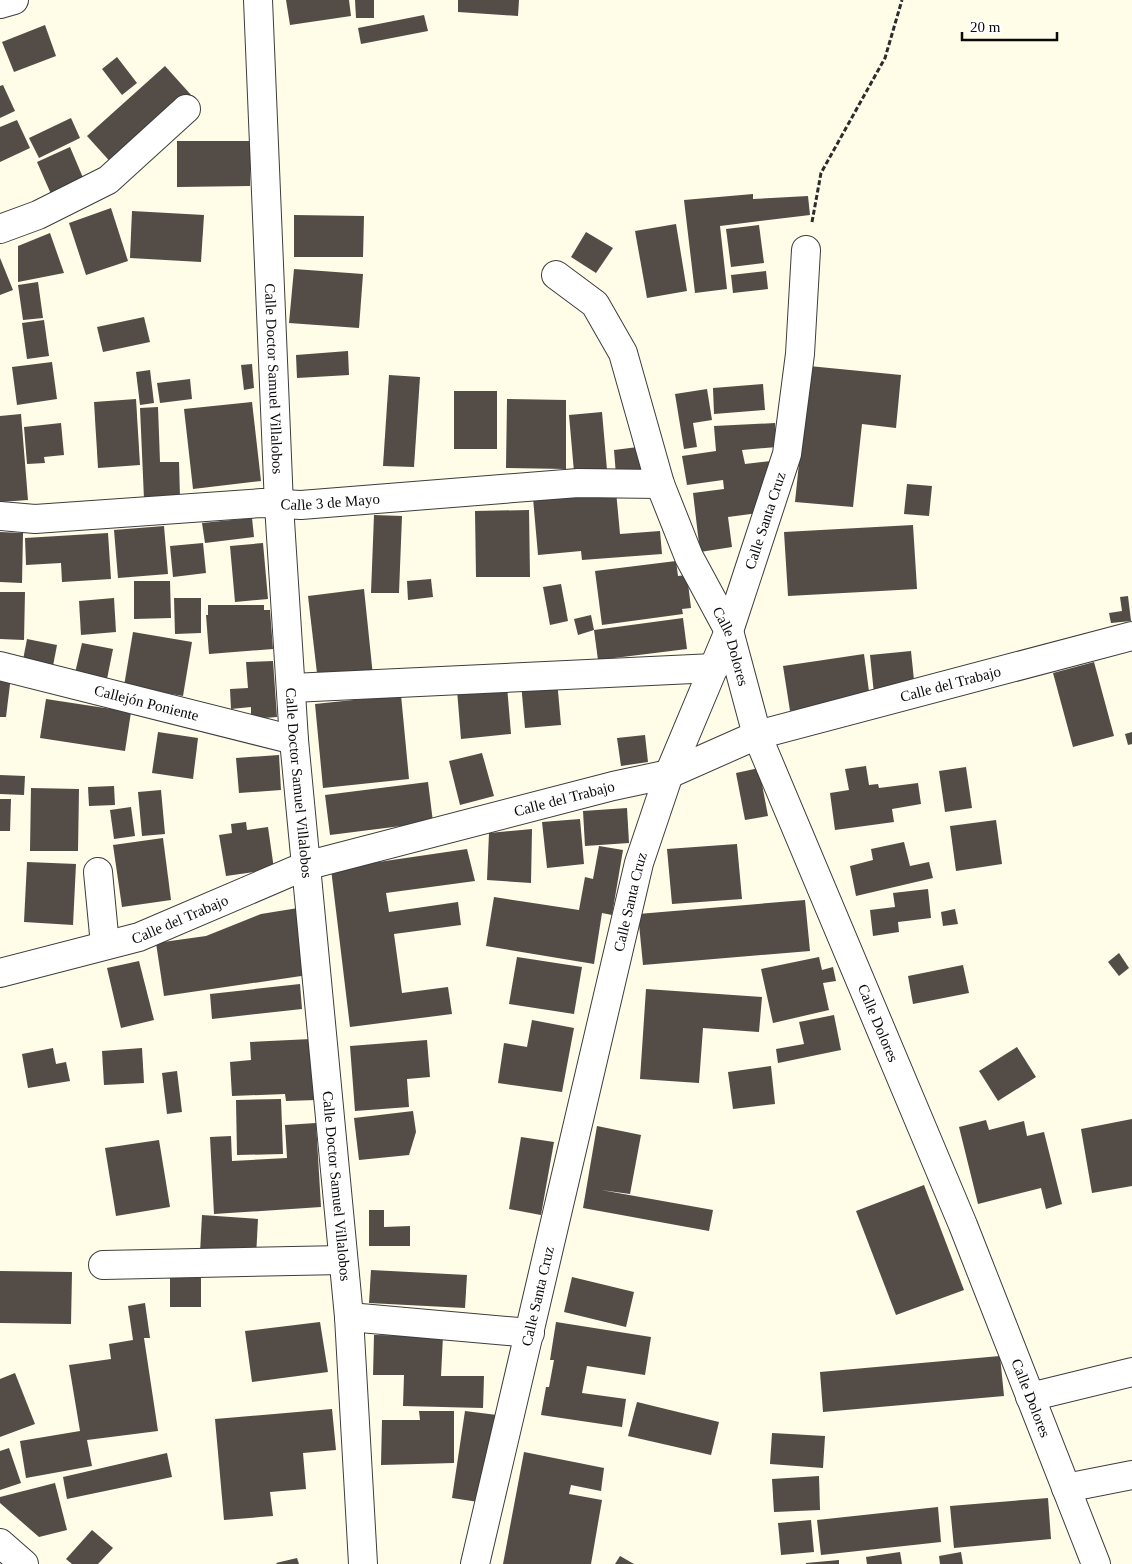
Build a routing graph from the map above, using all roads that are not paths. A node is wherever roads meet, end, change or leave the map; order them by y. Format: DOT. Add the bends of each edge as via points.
graph roads {
  1 [pos="14,0"];
  2 [pos="0,4"];
  3 [pos="259,8"];
  4 [pos="186,109"];
  5 [pos="0,228"];
  6 [pos="806,250"];
  7 [pos="556,275"];
  8 [pos="660,484"];
  9 [pos="279,505"];
  10 [pos="0,516"];
  11 [pos="729,631"];
  12 [pos="1132,636"];
  13 [pos="0,666"];
  14 [pos="714,668"];
  15 [pos="292,688"];
  16 [pos="757,734"];
  17 [pos="294,740"];
  18 [pos="669,774"];
  19 [pos="305,866"];
  20 [pos="98,872"];
  21 [pos="105,945"];
  22 [pos="0,973"];
  23 [pos="343,1260"];
  24 [pos="104,1265"];
  25 [pos="349,1316"];
  26 [pos="530,1333"];
  27 [pos="1132,1372"];
  28 [pos="1030,1397"];
  29 [pos="1132,1475"];
  30 [pos="1066,1488"];
  31 [pos="0,1543"];
  32 [pos="24,1564"];
  33 [pos="362,1564"];
  34 [pos="475,1564"];
  35 [pos="1096,1564"];
  1 -- 2 [label="street"];
  3 -- 9 [label="street, Calle Doctor Samuel Villalobos"];
  4 -- 5 [label="street" via="108,180 38,215"];
  6 -- 11 [label="street, Calle Santa Cruz" via="800,354 787,454"];
  7 -- 8 [label="street, Calle Dolores" via="596,304 623,353"];
  8 -- 9 [label="street, Calle 3 de Mayo" via="578,483"];
  8 -- 11 [label="street, Calle Dolores" via="689,557"];
  9 -- 10 [label="street, Calle 3 de Mayo" via="262,503 35,519"];
  9 -- 15 [label="street, Calle Doctor Samuel Villalobos"];
  11 -- 14 [label="street, Calle Santa Cruz"];
  11 -- 16 [label="street, Calle Dolores"];
  12 -- 16 [label="street, Calle del Trabajo"];
  13 -- 17 [label="street, Callejón Poniente"];
  14 -- 15 [label="street"];
  14 -- 18 [label="street, Calle Santa Cruz"];
  15 -- 17 [label="street, Calle Doctor Samuel Villalobos"];
  16 -- 18 [label="street, Calle del Trabajo"];
  16 -- 28 [label="street, Calle Dolores" via="963,1225"];
  17 -- 19 [label="street, Calle Doctor Samuel Villalobos"];
  18 -- 19 [label="street, Calle del Trabajo"];
  18 -- 26 [label="street, Calle Santa Cruz" via="639,863"];
  19 -- 21 [label="street, Calle del Trabajo" via="139,937"];
  19 -- 23 [label="street, Calle Doctor Samuel Villalobos"];
  20 -- 21 [label="street"];
  21 -- 22 [label="street, Calle del Trabajo"];
  23 -- 24 [label="street"];
  23 -- 25 [label="street, Calle Doctor Samuel Villalobos"];
  25 -- 26 [label="street"];
  25 -- 33 [label="street, Calle Doctor Samuel Villalobos"];
  26 -- 34 [label="street, Calle Santa Cruz"];
  27 -- 28 [label="street"];
  28 -- 30 [label="street, Calle Dolores"];
  29 -- 30 [label="street"];
  30 -- 35 [label="street, Calle Dolores"];
  31 -- 32 [label="street"];
}
